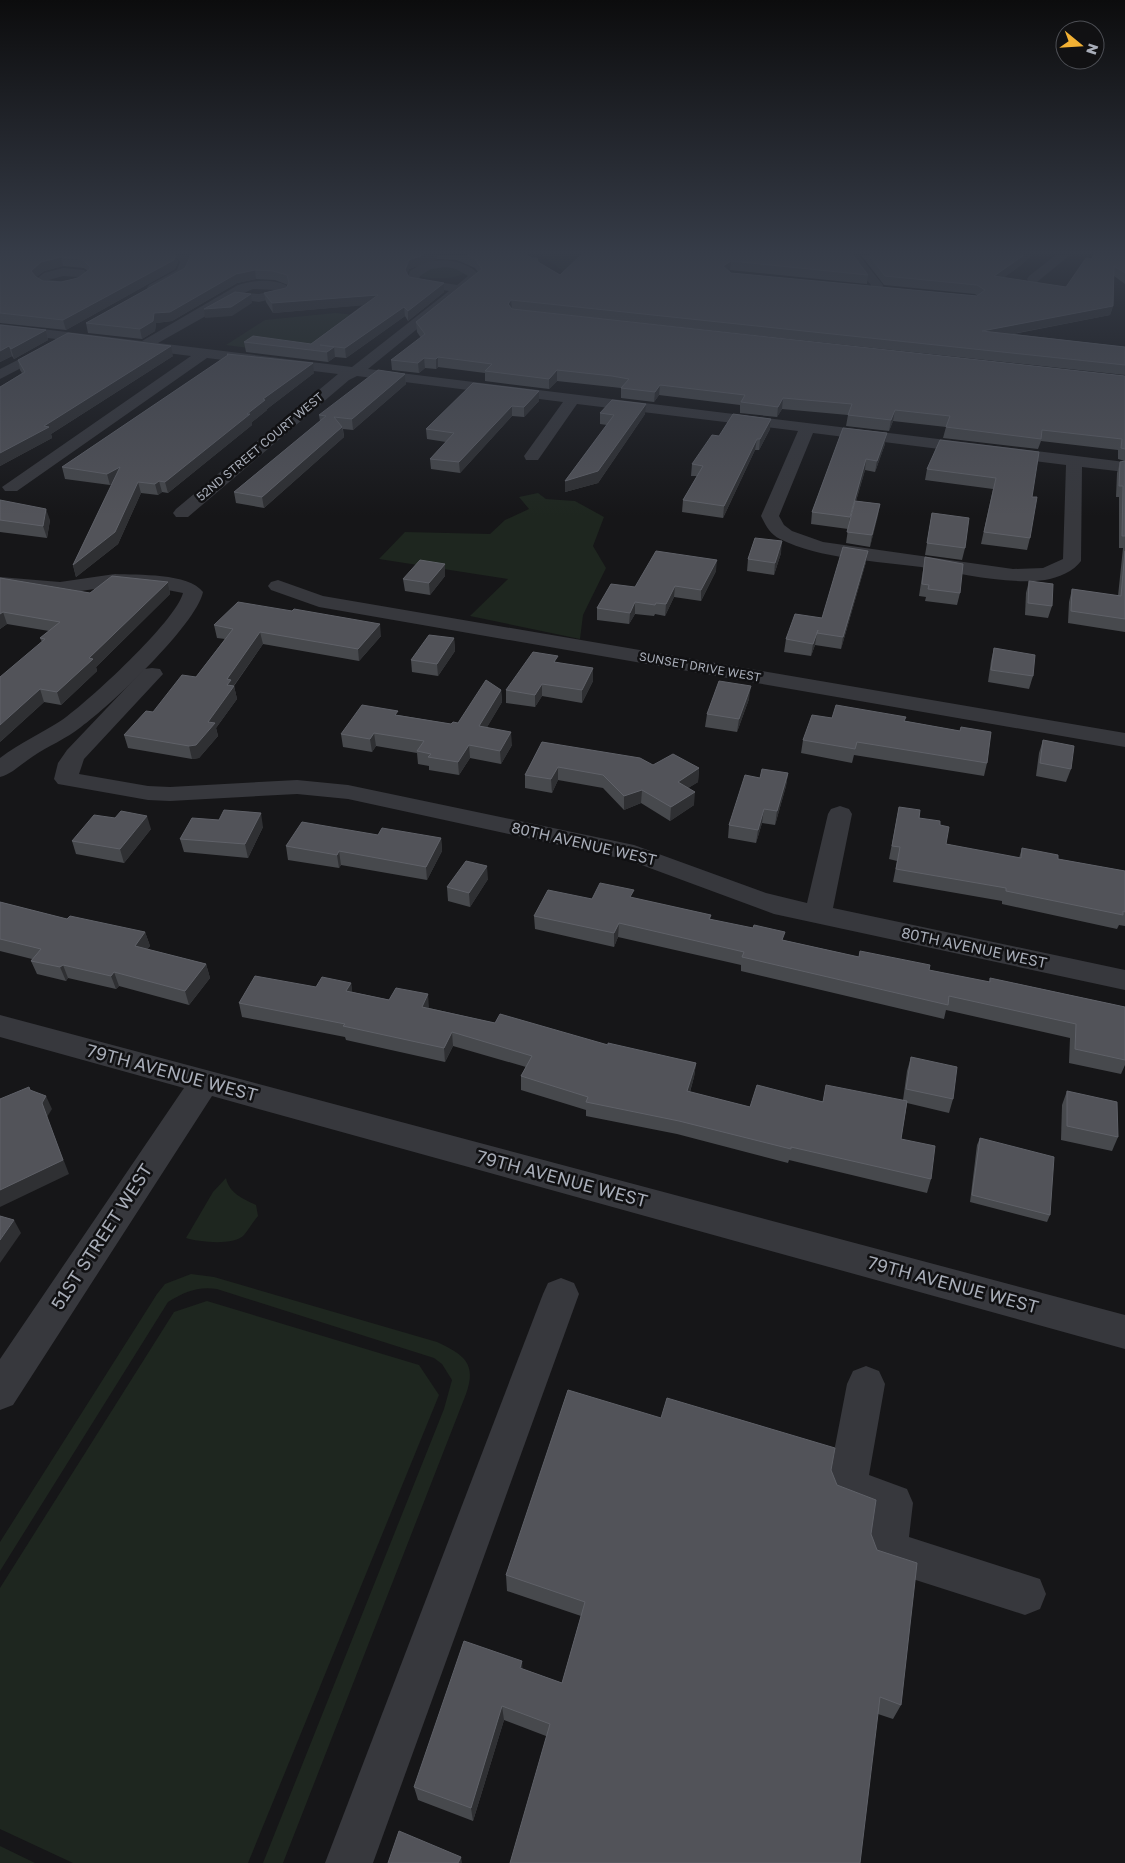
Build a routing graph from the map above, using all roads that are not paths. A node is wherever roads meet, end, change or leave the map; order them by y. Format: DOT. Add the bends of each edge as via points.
graph roads {
  1 [pos="58,342"];
  2 [pos="114,342"];
  3 [pos="151,342"];
  4 [pos="392,342"];
  5 [pos="144,346"];
  6 [pos="205,353"];
  7 [pos="356,371"];
  8 [pos="0,375"];
  9 [pos="573,399"];
  10 [pos="807,428"];
  11 [pos="532,456"];
  12 [pos="1074,461"];
  13 [pos="1125,467"];
  14 [pos="12,487"];
  15 [pos="182,513"];
  16 [pos="0,583"];
  17 [pos="278,586"];
  18 [pos="152,674"];
  19 [pos="1125,740"];
  20 [pos="0,770"];
  21 [pos="840,814"];
  22 [pos="818,915"];
  23 [pos="1125,980"];
  24 [pos="0,1026"];
  25 [pos="205,1082"];
  26 [pos="561,1294"];
  27 [pos="1125,1332"];
  28 [pos="866,1384"];
  29 [pos="0,1392"];
  30 [pos="1025,1594"];
  31 [pos="349,1863"];
  1 -- 8 [label="street"];
  2 -- 5 [label="street"];
  3 -- 5 [label="street"];
  4 -- 7 [label="street, 52ND STREET COURT WEST"];
  5 -- 6 [label="street"];
  6 -- 7 [label="street"];
  6 -- 14 [label="street"];
  7 -- 9 [label="street"];
  7 -- 15 [label="street, 52ND STREET COURT WEST"];
  9 -- 10 [label="street"];
  9 -- 11 [label="street"];
  10 -- 12 [label="street"];
  10 -- 12 [label="street" via="770,516 776,528 820,547 1013,575 1046,574 1072,560"];
  12 -- 13 [label="street"];
  16 -- 20 [label="street" via="60,588 115,580 152,581 187,587 193,592 181,616 94,705 71,724 21,753"];
  17 -- 19 [label="street, SUNSET DRIVE WEST" via="319,601"];
  18 -- 22 [label="street, 80TH AVENUE WEST" via="75,755 66,779 148,793 297,787 348,792 634,853 739,894"];
  21 -- 22 [label="street"];
  22 -- 23 [label="street, 80TH AVENUE WEST"];
  24 -- 25 [label="street, 79TH AVENUE WEST"];
  25 -- 27 [label="street, 79TH AVENUE WEST"];
  25 -- 29 [label="street, 51ST STREET WEST"];
  26 -- 31 [label="street"];
  28 -- 30 [label="street" via="848,1488 893,1503 887,1551"];
}
